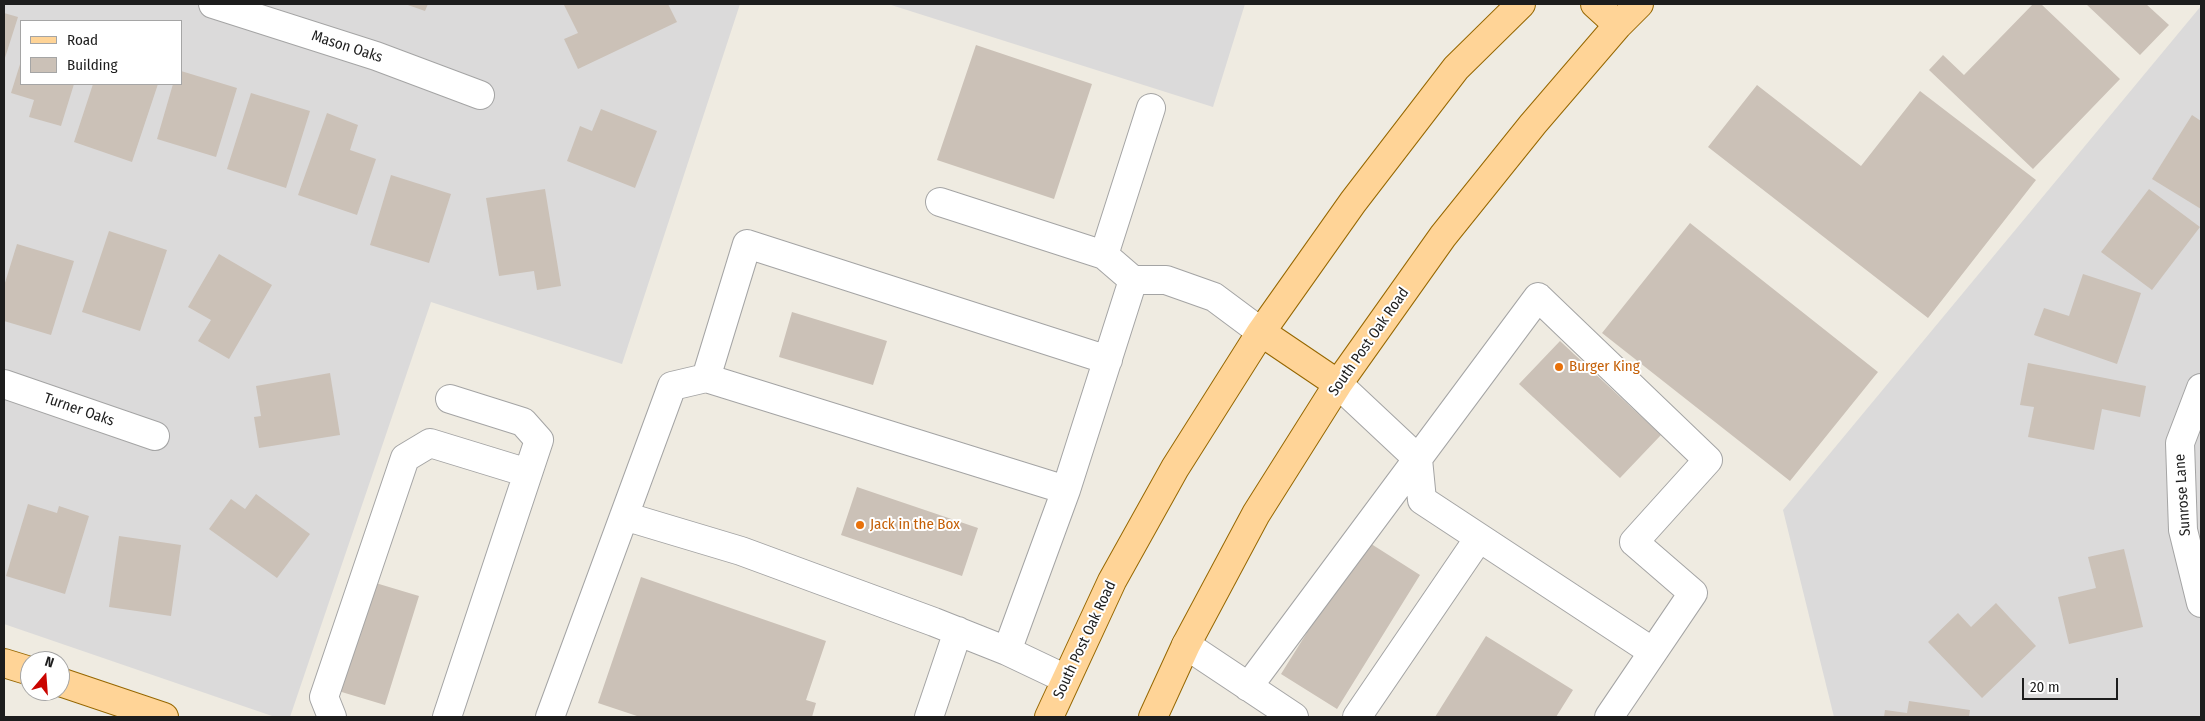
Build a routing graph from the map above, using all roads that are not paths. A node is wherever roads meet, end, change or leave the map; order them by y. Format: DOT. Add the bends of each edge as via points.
graph roads {
  1 [pos="213,4"];
  2 [pos="1521,4"];
  3 [pos="1595,4"];
  4 [pos="1639,4"];
  5 [pos="1618,25"];
  6 [pos="480,95"];
  7 [pos="1150,108"];
  8 [pos="940,202"];
  9 [pos="1104,254"];
  10 [pos="1133,280"];
  11 [pos="1260,332"];
  12 [pos="1108,360"];
  13 [pos="706,378"];
  14 [pos="4,384"];
  15 [pos="1338,384"];
  16 [pos="2201,388"];
  17 [pos="450,399"];
  18 [pos="155,436"];
  19 [pos="1418,459"];
  20 [pos="528,473"];
  21 [pos="1066,490"];
  22 [pos="624,516"];
  23 [pos="1479,538"];
  24 [pos="2201,603"];
  25 [pos="958,632"];
  26 [pos="1186,645"];
  27 [pos="1007,651"];
  28 [pos="1653,652"];
  29 [pos="4,662"];
  30 [pos="20,668"];
  31 [pos="1066,679"];
  32 [pos="70,685"];
  33 [pos="1248,687"];
  34 [pos="164,717"];
  35 [pos="332,717"];
  36 [pos="447,717"];
  37 [pos="550,717"];
  38 [pos="929,717"];
  39 [pos="1049,717"];
  40 [pos="1153,717"];
  41 [pos="1294,717"];
  42 [pos="1357,717"];
  43 [pos="1609,717"];
  1 -- 6 [label="street, Mason Oaks" via="376,56"];
  2 -- 11 [label="main road, South Post Oak Road" via="1456,68"];
  3 -- 5 [label="main road"];
  4 -- 5 [label="main road, South Post Oak Road"];
  5 -- 15 [label="main road, South Post Oak Road" via="1443,236"];
  7 -- 9 [label="street"];
  8 -- 9 [label="street"];
  9 -- 10 [label="street"];
  10 -- 11 [label="street" via="1166,280 1214,296"];
  10 -- 12 [label="street"];
  11 -- 15 [label="main road"];
  11 -- 31 [label="main road, South Post Oak Road" via="1175,468 1112,581"];
  12 -- 13 [label="street" via="747,244"];
  12 -- 21 [label="street"];
  13 -- 21 [label="street"];
  13 -- 22 [label="street" via="672,386"];
  14 -- 18 [label="street, Turner Oaks"];
  15 -- 19 [label="street"];
  15 -- 26 [label="main road, South Post Oak Road" via="1256,514"];
  16 -- 24 [label="street, Sunrose Lane" via="2180,443 2183,530"];
  17 -- 20 [label="street" via="523,422 539,440"];
  19 -- 23 [label="street" via="1422,500"];
  19 -- 28 [label="street" via="1538,297 1708,460 1634,542 1693,593"];
  19 -- 33 [label="street"];
  20 -- 35 [label="street" via="430,443 405,458 324,697"];
  20 -- 36 [label="street"];
  21 -- 27 [label="street"];
  22 -- 25 [label="street" via="741,551"];
  22 -- 37 [label="street"];
  23 -- 28 [label="street"];
  23 -- 42 [label="street"];
  25 -- 27 [label="street"];
  25 -- 38 [label="street"];
  26 -- 33 [label="street"];
  26 -- 40 [label="main road, South Post Oak Road"];
  27 -- 31 [label="street"];
  28 -- 43 [label="street"];
  29 -- 30 [label="main road"];
  31 -- 39 [label="main road, South Post Oak Road"];
  32 -- 34 [label="main road"];
  33 -- 41 [label="street"];
}
